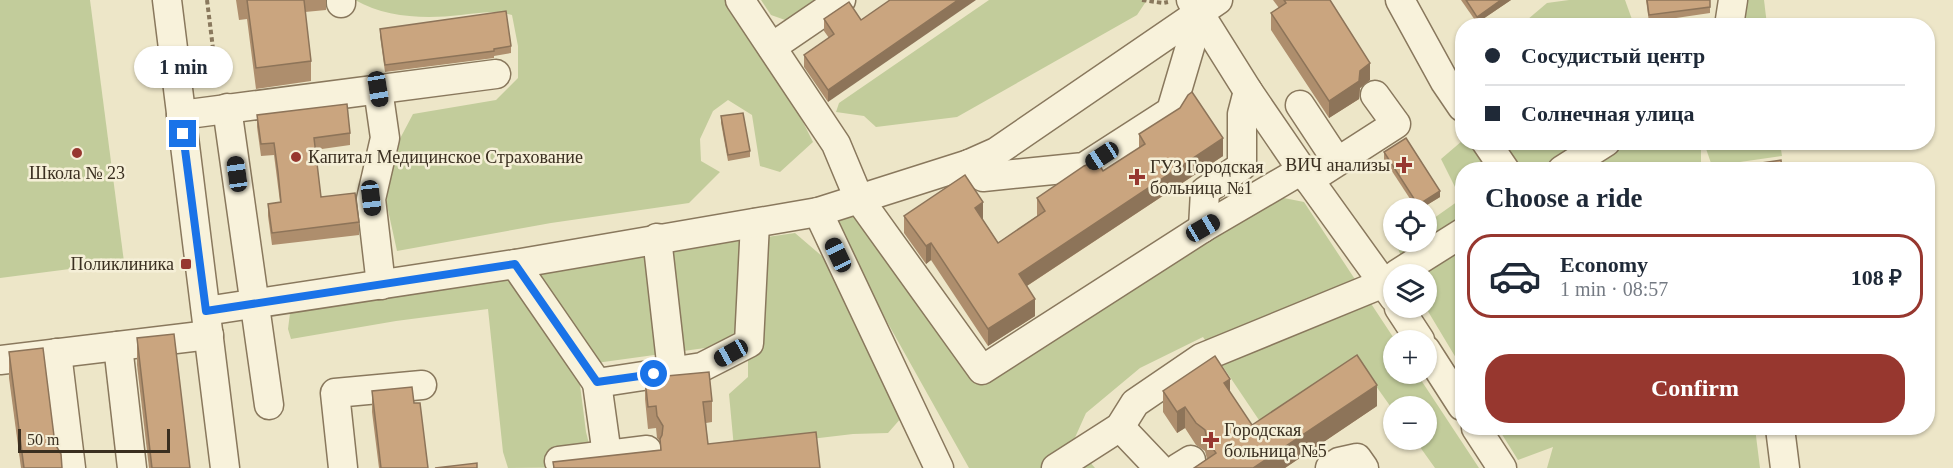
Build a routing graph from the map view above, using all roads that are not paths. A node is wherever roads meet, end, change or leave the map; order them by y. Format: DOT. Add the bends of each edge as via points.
graph roads {
  1 [pos="167,0"];
  2 [pos="740,0"];
  3 [pos="1400,0"];
  4 [pos="1733,0"];
  5 [pos="831,4"];
  6 [pos="1195,4"];
  7 [pos="1730,18"];
  8 [pos="772,47"];
  9 [pos="496,74"];
  10 [pos="378,89"];
  11 [pos="1248,91"];
  12 [pos="1375,94"];
  13 [pos="1455,97"];
  14 [pos="1300,105"];
  15 [pos="224,109"];
  16 [pos="181,115"];
  17 [pos="1593,150"];
  18 [pos="1337,161"];
  19 [pos="1575,162"];
  20 [pos="969,164"];
  21 [pos="1242,166"];
  22 [pos="1305,175"];
  23 [pos="859,199"];
  24 [pos="818,212"];
  25 [pos="754,223"];
  26 [pos="1203,228"];
  27 [pos="657,238"];
  28 [pos="1455,238"];
  29 [pos="515,264"];
  30 [pos="1419,264"];
  31 [pos="1383,272"];
  32 [pos="381,285"];
  33 [pos="1383,287"];
  34 [pos="255,305"];
  35 [pos="207,323"];
  36 [pos="118,346"];
  37 [pos="57,353"];
  38 [pos="0,360"];
  39 [pos="1437,367"];
  40 [pos="672,371"];
  41 [pos="597,382"];
  42 [pos="422,385"];
  43 [pos="1455,395"];
  44 [pos="268,405"];
  45 [pos="1120,427"];
  46 [pos="1481,435"];
  47 [pos="1781,435"];
  48 [pos="647,450"];
  49 [pos="607,455"];
  50 [pos="559,461"];
  51 [pos="71,468"];
  52 [pos="132,468"];
  53 [pos="225,468"];
  54 [pos="343,468"];
  55 [pos="939,468"];
  56 [pos="1056,468"];
  57 [pos="1160,468"];
  58 [pos="1330,468"];
  59 [pos="1364,468"];
  60 [pos="1502,468"];
  61 [pos="1785,468"];
  1 -- 16 [label="street"];
  2 -- 8 [label="street"];
  3 -- 13 [label="street"];
  4 -- 7 [label="street"];
  5 -- 8 [label="street"];
  6 -- 11 [label="street"];
  6 -- 20 [label="street" via="996,152"];
  6 -- 20 [label="street" via="1171,111 1084,167 983,177"];
  8 -- 23 [label="street" via="836,144"];
  9 -- 10 [label="street"];
  10 -- 15 [label="street"];
  10 -- 32 [label="street" via="386,138 371,198"];
  11 -- 21 [label="street" via="1242,114"];
  11 -- 22 [label="street"];
  12 -- 18 [label="street" via="1396,124"];
  14 -- 18 [label="street"];
  15 -- 16 [label="street"];
  15 -- 34 [label="street"];
  16 -- 35 [label="street"];
  17 -- 19 [label="street"];
  18 -- 22 [label="street"];
  20 -- 23 [label="street"];
  21 -- 22 [label="street"];
  21 -- 26 [label="street" via="1205,191"];
  22 -- 26 [label="street"];
  22 -- 31 [label="street"];
  23 -- 24 [label="street"];
  23 -- 26 [label="street" via="982,370"];
  24 -- 25 [label="street"];
  24 -- 55 [label="street"];
  25 -- 27 [label="street"];
  25 -- 40 [label="street" via="749,343 702,367"];
  27 -- 29 [label="street"];
  27 -- 40 [label="street"];
  28 -- 30 [label="street"];
  29 -- 32 [label="street"];
  29 -- 41 [label="street"];
  32 -- 34 [label="street"];
  33 -- 45 [label="street" via="1201,358 1135,403"];
  34 -- 35 [label="street"];
  34 -- 44 [label="street"];
  35 -- 36 [label="street"];
  35 -- 53 [label="street"];
  36 -- 37 [label="street"];
  36 -- 52 [label="street"];
  37 -- 38 [label="street"];
  37 -- 51 [label="street"];
  39 -- 43 [label="street"];
  40 -- 41 [label="street"];
  41 -- 49 [label="street"];
  42 -- 54 [label="street" via="335,393"];
  45 -- 56 [label="street"];
  45 -- 57 [label="street"];
  46 -- 60 [label="street"];
  47 -- 61 [label="street"];
  48 -- 49 [label="street"];
  49 -- 50 [label="street"];
  58 -- 59 [label="street" via="1357,458"];
}
